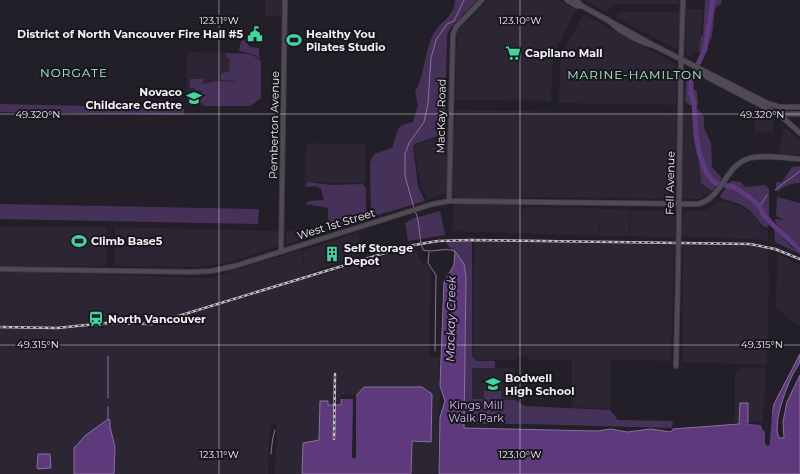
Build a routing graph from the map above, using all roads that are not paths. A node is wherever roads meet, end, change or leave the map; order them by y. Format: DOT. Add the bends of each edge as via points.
graph roads {
  1 [pos="285,0"];
  2 [pos="482,0"];
  3 [pos="567,0"];
  4 [pos="576,0"];
  5 [pos="682,0"];
  6 [pos="582,6"];
  7 [pos="681,60"];
  8 [pos="702,71"];
  9 [pos="772,105"];
  10 [pos="800,107"];
  11 [pos="779,114"];
  12 [pos="800,114"];
  13 [pos="800,133"];
  14 [pos="800,158"];
  15 [pos="449,201"];
  16 [pos="679,204"];
  17 [pos="281,251"];
  18 [pos="0,269"];
  19 [pos="676,366"];
  1 -- 17 [label="street, Pemberton Avenue"];
  2 -- 15 [label="street, MacKay Road" via="454,31"];
  3 -- 6 [label="main road"];
  4 -- 6 [label="main road"];
  5 -- 7 [label="street, Fell Avenue"];
  6 -- 7 [label="main road" via="628,34"];
  7 -- 8 [label="main road"];
  7 -- 16 [label="main road, Fell Avenue"];
  8 -- 9 [label="main road"];
  8 -- 11 [label="main road" via="707,77"];
  9 -- 10 [label="main road"];
  9 -- 11 [label="main road"];
  11 -- 12 [label="main road"];
  11 -- 13 [label="main road"];
  14 -- 16 [label="main road, West 1st Street" via="749,158 738,164 716,193 701,204"];
  15 -- 16 [label="main road, West 1st Street"];
  15 -- 17 [label="street, West 1st Street"];
  16 -- 19 [label="street, Fell Avenue, bridge"];
  17 -- 18 [label="street, West 1st Street" via="224,268 199,272"];
}
